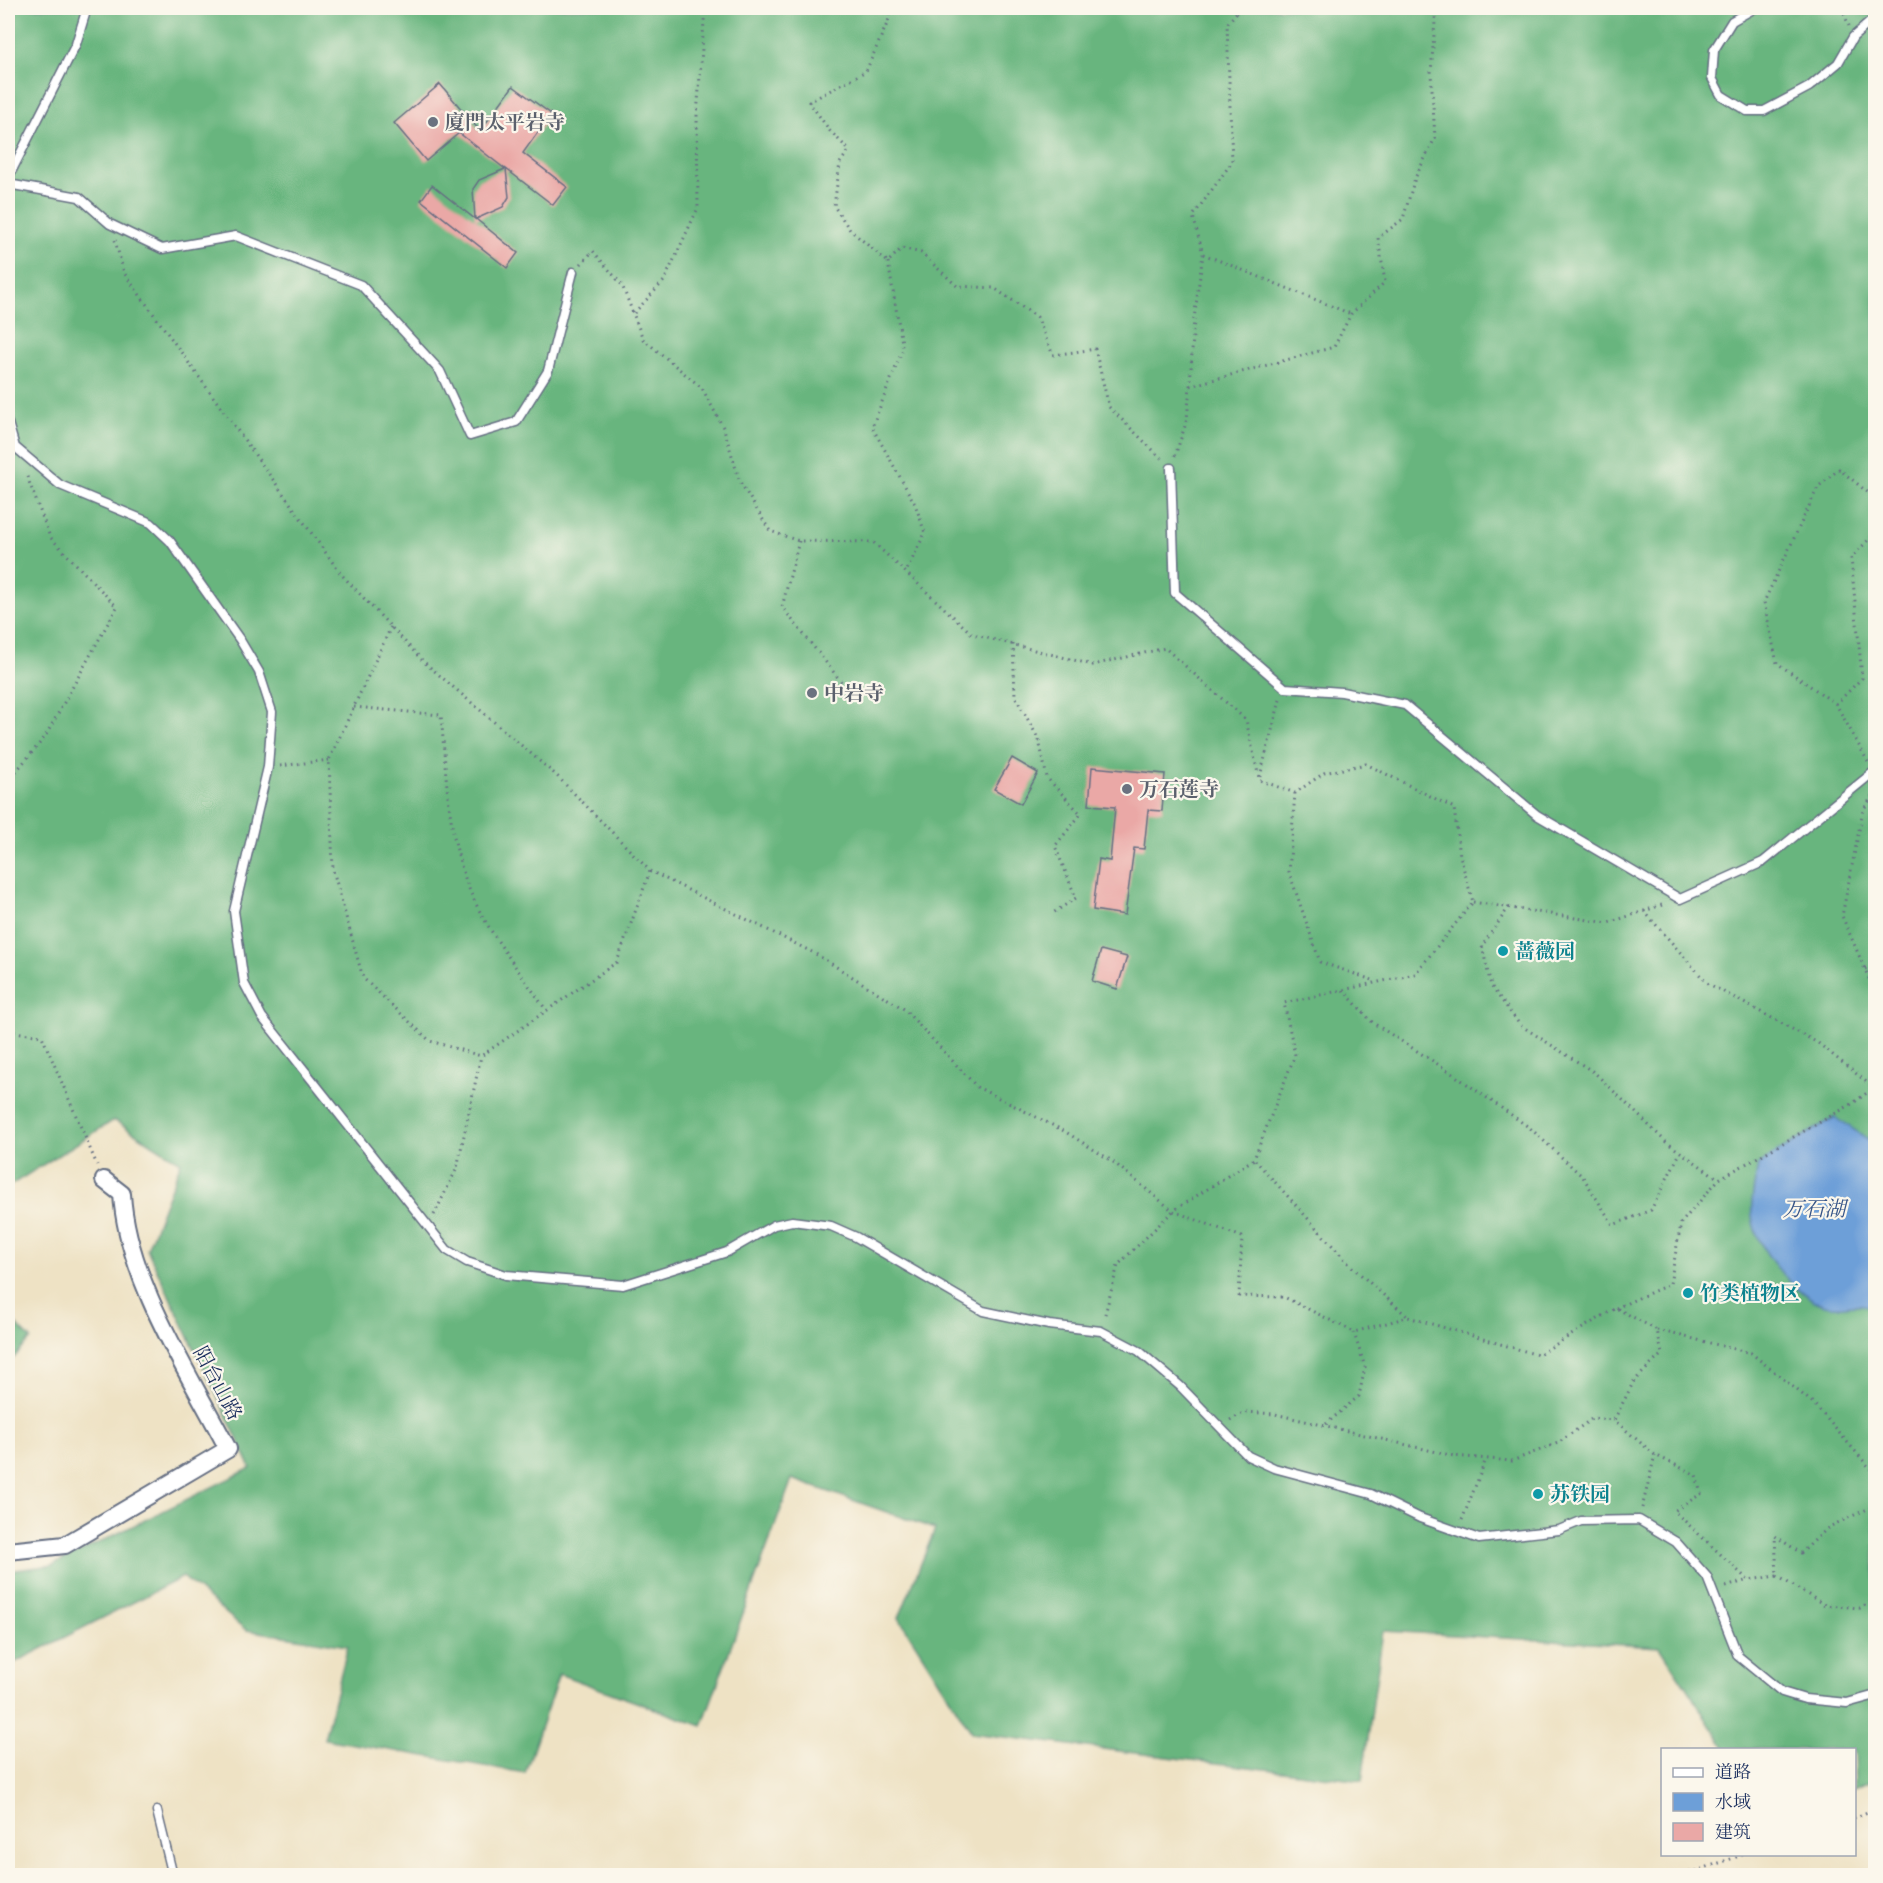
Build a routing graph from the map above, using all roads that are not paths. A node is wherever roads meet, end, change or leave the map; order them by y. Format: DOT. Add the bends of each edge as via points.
graph roads {
  1 [pos="87,8"];
  2 [pos="1755,8"];
  3 [pos="1875,17"];
  4 [pos="8,178"];
  5 [pos="8,184"];
  6 [pos="573,272"];
  7 [pos="8,423"];
  8 [pos="1171,468"];
  9 [pos="1874,771"];
  10 [pos="104,1180"];
  11 [pos="8,1551"];
  12 [pos="1875,1695"];
  13 [pos="157,1810"];
  14 [pos="173,1875"];
  1 -- 4 [label="lane" via="76,44"];
  2 -- 3 [label="lane" via="1732,21 1714,50 1712,78 1721,95 1747,111 1764,111 1809,87 1838,63 1853,37"];
  5 -- 6 [label="lane" via="79,197 110,224 162,249 236,237 361,285 440,371 470,436 516,422 548,371"];
  7 -- 12 [label="lane" via="15,447 60,485 151,523 170,541 260,672 272,712 268,767 234,911 244,983 262,1017 447,1250 467,1262 506,1275 623,1286 727,1252 774,1225 792,1221 831,1226 983,1311 1101,1331 1139,1351 1180,1386 1248,1456 1274,1468 1371,1494 1479,1539 1559,1530 1581,1521 1639,1520 1676,1542 1707,1576 1738,1656 1782,1692 1805,1699 1847,1703"];
  8 -- 9 [label="lane" via="1175,593 1285,688 1342,692 1405,705 1537,815 1680,899 1763,862"];
  10 -- 11 [label="street, 阳台山路" via="122,1194 123,1215 136,1266 228,1449 65,1545"];
  13 -- 14 [label="lane"];
}
